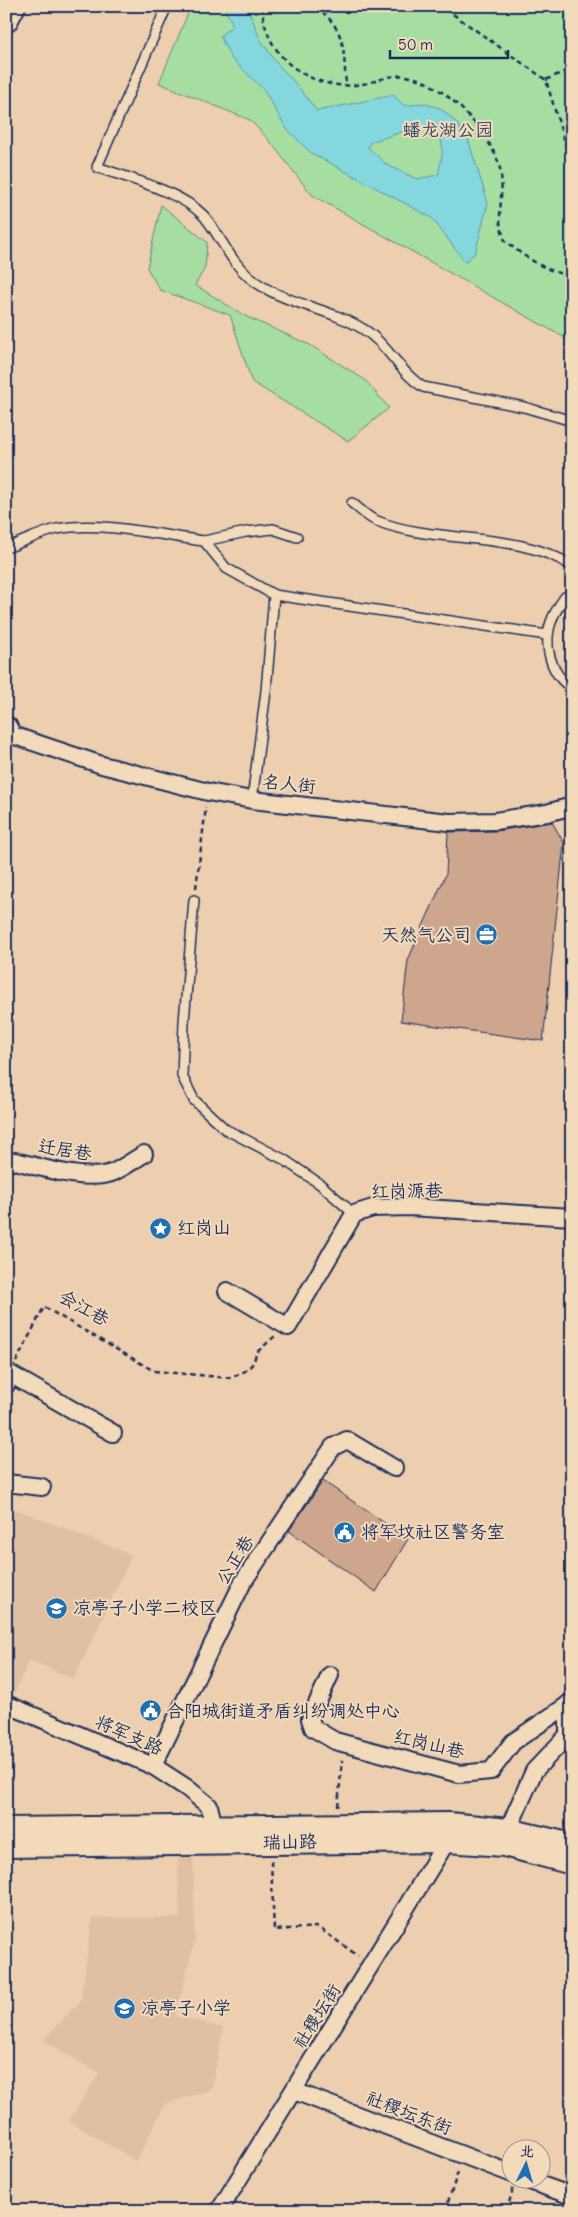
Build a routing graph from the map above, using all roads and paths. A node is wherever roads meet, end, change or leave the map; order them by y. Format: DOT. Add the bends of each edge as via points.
graph roads {
  1 [pos="14,6"];
  2 [pos="167,6"];
  3 [pos="262,6"];
  4 [pos="314,6"];
  5 [pos="437,6"];
  6 [pos="564,6"];
  7 [pos="572,16"];
  8 [pos="6,21"];
  9 [pos="572,68"];
  10 [pos="546,80"];
  11 [pos="346,85"];
  12 [pos="572,167"];
  13 [pos="572,276"];
  14 [pos="572,421"];
  15 [pos="352,503"];
  16 [pos="297,537"];
  17 [pos="204,541"];
  18 [pos="6,548"];
  19 [pos="572,566"];
  20 [pos="274,595"];
  21 [pos="565,597"];
  22 [pos="547,635"];
  23 [pos="572,688"];
  24 [pos="7,733"];
  25 [pos="208,792"];
  26 [pos="252,800"];
  27 [pos="572,806"];
  28 [pos="194,900"];
  29 [pos="144,1154"];
  30 [pos="6,1164"];
  31 [pos="354,1214"];
  32 [pos="572,1217"];
  33 [pos="228,1291"];
  34 [pos="288,1327"];
  35 [pos="8,1380"];
  36 [pos="112,1433"];
  37 [pos="394,1468"];
  38 [pos="6,1483"];
  39 [pos="42,1487"];
  40 [pos="330,1676"];
  41 [pos="570,1703"];
  42 [pos="6,1704"];
  43 [pos="344,1743"];
  44 [pos="153,1766"];
  45 [pos="336,1826"];
  46 [pos="214,1827"];
  47 [pos="6,1829"];
  48 [pos="508,1830"];
  49 [pos="448,1841"];
  50 [pos="270,1842"];
  51 [pos="572,1845"];
  52 [pos="6,1846"];
  53 [pos="572,1863"];
  54 [pos="371,1965"];
  55 [pos="294,2091"];
  56 [pos="463,2155"];
  57 [pos="500,2172"];
  58 [pos="514,2190"];
  59 [pos="550,2190"];
  60 [pos="572,2196"];
  61 [pos="219,2211"];
  62 [pos="445,2211"];
  63 [pos="507,2211"];
  1 -- 8 [label="main road"];
  2 -- 14 [label="lane" via="97,167 160,189 184,202 203,215 233,260 250,278 272,291 364,329 412,380 423,387 480,397"];
  3 -- 11 [label="path" via="263,22 273,45 288,65 317,81"];
  4 -- 11 [label="path" via="337,28"];
  5 -- 10 [label="path"];
  6 -- 7 [label="path"];
  9 -- 10 [label="path"];
  10 -- 12 [label="path"];
  11 -- 13 [label="path" via="393,75 411,76 430,84 457,103 497,158 502,175 500,222 504,242 557,274"];
  15 -- 19 [label="lane" via="375,520 398,528 533,548"];
  16 -- 17 [label="lane" via="273,530"];
  17 -- 18 [label="lane" via="72,527"];
  17 -- 20 [label="lane" via="226,568"];
  20 -- 22 [label="lane"];
  20 -- 26 [label="lane"];
  21 -- 22 [label="lane" via="553,616"];
  22 -- 23 [label="lane" via="551,663 563,683"];
  24 -- 25 [label="street, 名人街" via="102,765"];
  25 -- 26 [label="street, 名人街"];
  25 -- 28 [label="path"];
  26 -- 27 [label="street, 名人街" via="449,822 495,821"];
  28 -- 31 [label="lane" via="182,1076 194,1100 225,1129 283,1159 320,1184"];
  29 -- 30 [label="street, 迁居巷" via="113,1173 96,1176 15,1161"];
  31 -- 32 [label="street, 红岗源巷" via="373,1208 409,1207"];
  31 -- 34 [label="street, 红岗源巷"];
  33 -- 34 [label="street"];
  34 -- 35 [label="path, 会江巷" via="265,1342 247,1370 231,1378 154,1370 44,1307"];
  35 -- 36 [label="street"];
  37 -- 44 [label="street, 公正巷" via="347,1440 334,1447 243,1582"];
  38 -- 39 [label="street"];
  40 -- 43 [label="street, 红岗山巷" via="310,1724 335,1741"];
  41 -- 43 [label="street, 红岗山巷" via="513,1742 490,1771 460,1774"];
  41 -- 48 [label="street" via="568,1735 534,1771"];
  42 -- 44 [label="street, 将军支路"];
  43 -- 45 [label="path"];
  44 -- 46 [label="street, 将军支路" via="209,1806"];
  45 -- 46 [label="main road, 瑞山路"];
  45 -- 48 [label="main road, 瑞山路" via="449,1824"];
  46 -- 47 [label="main road, 瑞山路"];
  48 -- 51 [label="main road, 瑞山路"];
  49 -- 50 [label="main road, 瑞山路"];
  49 -- 53 [label="main road, 瑞山路" via="504,1846"];
  49 -- 54 [label="street, 社稷坛街"];
  50 -- 52 [label="main road, 瑞山路"];
  50 -- 54 [label="path" via="274,1930 318,1927"];
  54 -- 55 [label="street, 社稷坛街"];
  55 -- 56 [label="street, 社稷坛东街"];
  55 -- 61 [label="street, 社稷坛街"];
  56 -- 57 [label="street, 社稷坛东街"];
  56 -- 62 [label="path"];
  58 -- 63 [label="path"];
  59 -- 60 [label="street, 社稷坛东街"];
}
